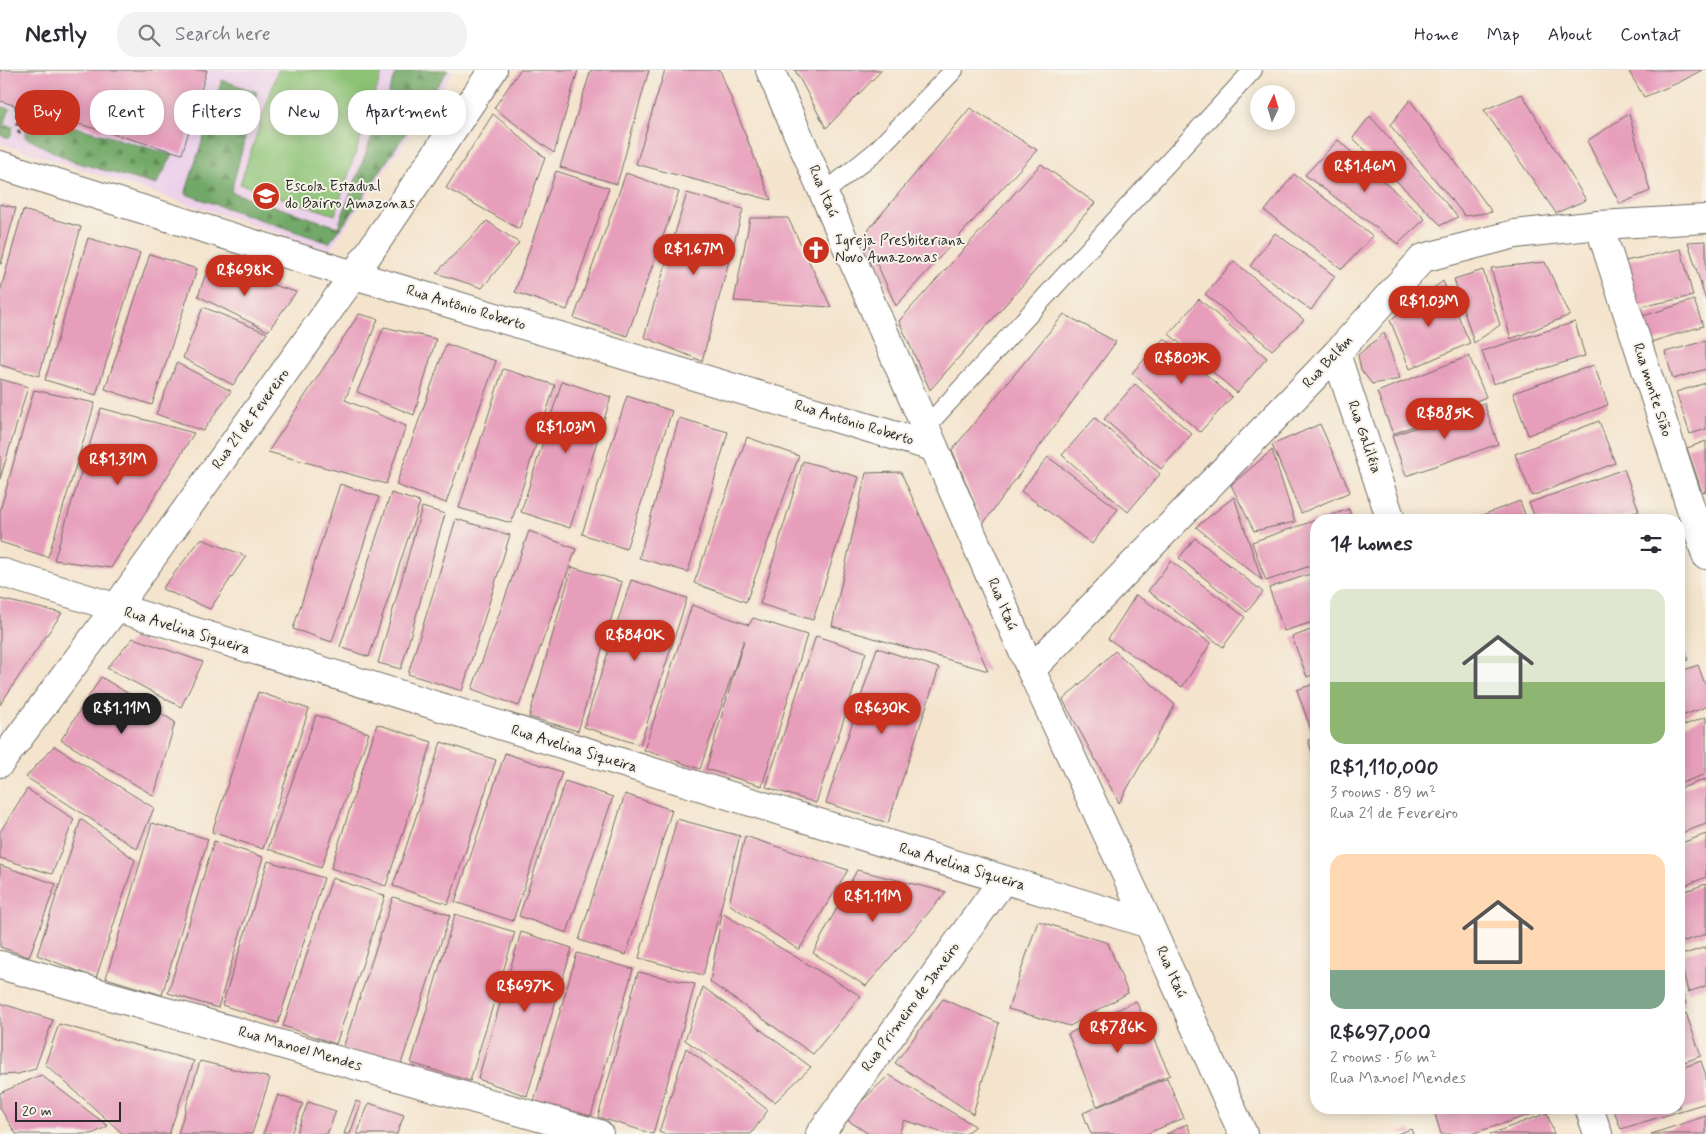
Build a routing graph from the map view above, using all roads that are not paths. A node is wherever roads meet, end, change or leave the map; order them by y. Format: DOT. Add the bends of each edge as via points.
graph roads {
  1 [pos="493,70"];
  2 [pos="770,70"];
  3 [pos="954,70"];
  4 [pos="1253,70"];
  5 [pos="0,165"];
  6 [pos="824,193"];
  7 [pos="1706,219"];
  8 [pos="1598,224"];
  9 [pos="354,275"];
  10 [pos="1336,354"];
  11 [pos="929,437"];
  12 [pos="1390,514"];
  13 [pos="1706,555"];
  14 [pos="0,572"];
  15 [pos="115,609"];
  16 [pos="1031,670"];
  17 [pos="0,763"];
  18 [pos="1002,880"];
  19 [pos="1149,924"];
  20 [pos="0,965"];
  21 [pos="1591,1114"];
  22 [pos="599,1134"];
  23 [pos="820,1134"];
  24 [pos="1244,1134"];
  25 [pos="1598,1134"];
  1 -- 9 [label="street, Rua 21 de Fevereiro"];
  2 -- 6 [label="street, Rua Itaú"];
  3 -- 6 [label="lane" via="875,152"];
  4 -- 11 [label="lane"];
  5 -- 9 [label="street, Rua Antônio Roberto"];
  6 -- 11 [label="street, Rua Itaú"];
  7 -- 8 [label="street, Rua Belém"];
  8 -- 10 [label="street, Rua Belém" via="1515,234 1423,258"];
  8 -- 13 [label="street, Rua monte Sião"];
  9 -- 11 [label="street, Rua Antônio Roberto"];
  9 -- 15 [label="street, Rua 21 de Fevereiro"];
  10 -- 12 [label="street, Rua Galiléia"];
  10 -- 16 [label="street, Rua Belém"];
  11 -- 16 [label="street, Rua Itaú"];
  14 -- 15 [label="street, Rua Avelina Siqueira"];
  15 -- 17 [label="street, Rua 21 de Fevereiro"];
  15 -- 18 [label="street, Rua Avelina Siqueira"];
  16 -- 19 [label="street, Rua Itaú"];
  18 -- 19 [label="street, Rua Avelina Siqueira"];
  18 -- 23 [label="street, Rua Primeiro de Janeiro"];
  19 -- 24 [label="street, Rua Itaú"];
  20 -- 22 [label="street, Rua Manoel Mendes"];
  21 -- 25 [label="street"];
}
